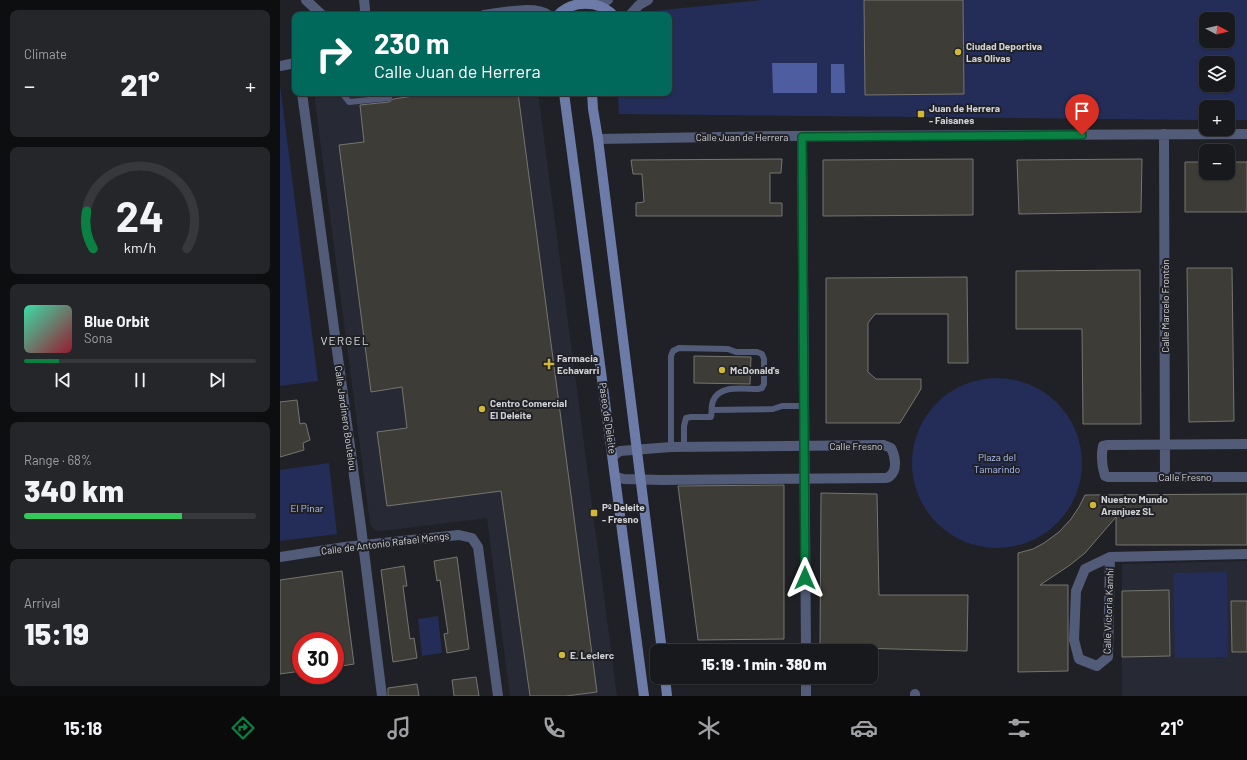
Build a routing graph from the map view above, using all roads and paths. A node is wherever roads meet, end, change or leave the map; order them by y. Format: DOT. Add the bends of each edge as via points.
graph roads {
  1 [pos="306,0"];
  2 [pos="364,0"];
  3 [pos="608,0"];
  4 [pos="648,0"];
  5 [pos="584,2"];
  6 [pos="319,12"];
  7 [pos="364,12"];
  8 [pos="512,12"];
  9 [pos="544,12"];
  10 [pos="562,12"];
  11 [pos="611,12"];
  12 [pos="633,12"];
  13 [pos="292,64"];
  14 [pos="280,66"];
  15 [pos="302,96"];
  16 [pos="344,96"];
  17 [pos="389,96"];
  18 [pos="564,96"];
  19 [pos="592,96"];
  20 [pos="1164,134"];
  21 [pos="1247,134"];
  22 [pos="802,137"];
  23 [pos="598,139"];
  24 [pos="803,406"];
  25 [pos="712,410"];
  26 [pos="1165,444"];
  27 [pos="1247,444"];
  28 [pos="804,446"];
  29 [pos="672,447"];
  30 [pos="684,447"];
  31 [pos="636,449"];
  32 [pos="613,456"];
  33 [pos="616,477"];
  34 [pos="1165,477"];
  35 [pos="1247,477"];
  36 [pos="640,479"];
  37 [pos="804,479"];
  38 [pos="363,545"];
  39 [pos="1247,554"];
  40 [pos="280,557"];
  41 [pos="1110,557"];
  42 [pos="661,644"];
  43 [pos="806,644"];
  44 [pos="666,684"];
  45 [pos="806,684"];
  46 [pos="382,696"];
  47 [pos="498,696"];
  48 [pos="644,696"];
  49 [pos="667,696"];
  50 [pos="806,696"];
  1 -- 6 [label="street"];
  2 -- 7 [label="street"];
  3 -- 5 [label="street"];
  4 -- 12 [label="street"];
  5 -- 10 [label="main road" via="570,6"];
  5 -- 11 [label="main road"];
  8 -- 9 [label="street"];
  13 -- 14 [label="street"];
  15 -- 38 [label="street, Calle Jardinero Boutelou"];
  16 -- 17 [label="lane" via="349,102"];
  18 -- 32 [label="main road, Paseo de Deleite"];
  19 -- 23 [label="main road"];
  20 -- 21 [label="street, Calle Juan de Herrera"];
  20 -- 22 [label="street, Calle Juan de Herrera"];
  20 -- 26 [label="street, Calle Marcelo Frontón"];
  22 -- 23 [label="street, Calle Juan de Herrera"];
  22 -- 24 [label="street"];
  23 -- 31 [label="main road"];
  24 -- 25 [label="lane"];
  24 -- 28 [label="street"];
  25 -- 29 [label="lane" via="715,398 725,389 762,388 762,354 728,349 679,348 673,351"];
  25 -- 30 [label="lane" via="711,417 686,418"];
  26 -- 27 [label="street, Calle Fresno"];
  26 -- 34 [label="street, Calle Marcelo Frontón"];
  26 -- 34 [label="street, Calle Fresno" via="1108,445 1104,446 1102,451 1104,476"];
  28 -- 30 [label="street, Calle Fresno"];
  28 -- 37 [label="street"];
  28 -- 37 [label="street, Calle Fresno" via="884,445 892,448 895,455 895,470 884,478"];
  29 -- 30 [label="street, Calle Fresno"];
  29 -- 31 [label="street, Calle Fresno"];
  31 -- 32 [label="street, Calle Fresno" via="620,451"];
  31 -- 36 [label="main road"];
  32 -- 33 [label="main road, Paseo de Deleite"];
  33 -- 36 [label="street, Calle Fresno" via="624,480"];
  33 -- 48 [label="main road, Paseo de Deleite"];
  34 -- 35 [label="street, Calle Fresno"];
  36 -- 37 [label="street, Calle Fresno"];
  36 -- 42 [label="main road"];
  37 -- 43 [label="street"];
  38 -- 40 [label="street, Calle de Antonio Rafael Mengs"];
  38 -- 46 [label="street, Calle Jardinero Boutelou"];
  38 -- 47 [label="street, Calle de Antonio Rafael Mengs" via="460,535 472,538 479,553"];
  39 -- 41 [label="street, Calle Victoria Kamhi"];
  41 -- 41 [label="street, Calle Victoria Kamhi" via="1085,569 1076,591 1074,640 1080,659 1098,666 1108,657"];
  44 -- 49 [label="main road"];
  45 -- 50 [label="street"];
}
